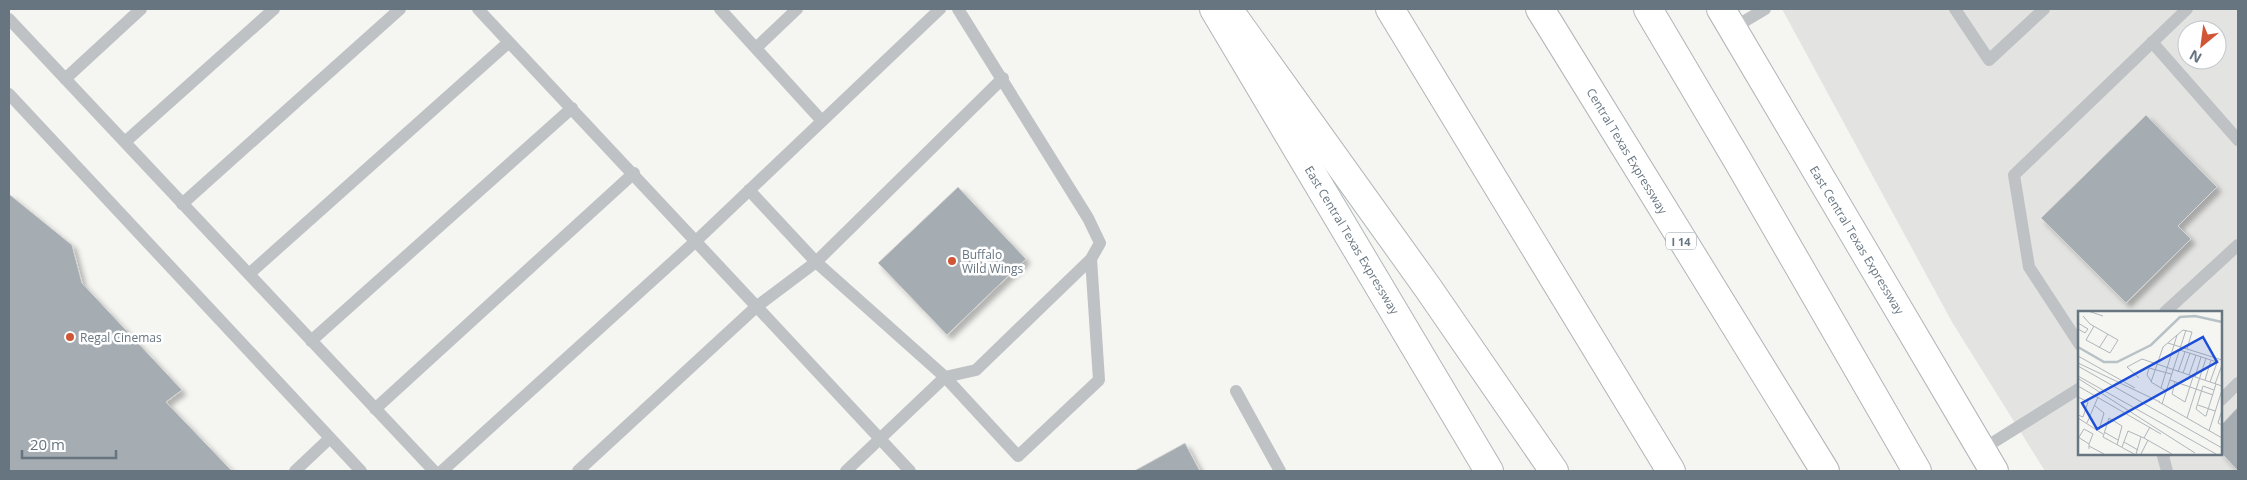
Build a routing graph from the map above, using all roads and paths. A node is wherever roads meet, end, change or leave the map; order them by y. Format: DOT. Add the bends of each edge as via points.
graph roads {
  1 [pos="141,9"];
  2 [pos="274,9"];
  3 [pos="400,9"];
  4 [pos="478,9"];
  5 [pos="720,9"];
  6 [pos="797,9"];
  7 [pos="940,9"];
  8 [pos="958,9"];
  9 [pos="1214,9"];
  10 [pos="1228,9"];
  11 [pos="1390,9"];
  12 [pos="1540,9"];
  13 [pos="1648,9"];
  14 [pos="1765,9"];
  15 [pos="1956,9"];
  16 [pos="2044,9"];
  17 [pos="2187,9"];
  18 [pos="9,19"];
  19 [pos="1727,19"];
  20 [pos="509,42"];
  21 [pos="2152,42"];
  22 [pos="756,48"];
  23 [pos="1003,78"];
  24 [pos="65,79"];
  25 [pos="9,94"];
  26 [pos="572,108"];
  27 [pos="822,120"];
  28 [pos="2238,140"];
  29 [pos="125,142"];
  30 [pos="634,173"];
  31 [pos="749,190"];
  32 [pos="182,204"];
  33 [pos="697,240"];
  34 [pos="2238,245"];
  35 [pos="1091,260"];
  36 [pos="816,262"];
  37 [pos="249,274"];
  38 [pos="756,307"];
  39 [pos="2166,311"];
  40 [pos="311,341"];
  41 [pos="2078,342"];
  42 [pos="945,377"];
  43 [pos="2238,383"];
  44 [pos="2078,390"];
  45 [pos="1236,391"];
  46 [pos="2222,399"];
  47 [pos="374,409"];
  48 [pos="330,438"];
  49 [pos="880,439"];
  50 [pos="2164,455"];
  51 [pos="1987,461"];
  52 [pos="1481,468"];
  53 [pos="295,471"];
  54 [pos="361,471"];
  55 [pos="434,471"];
  56 [pos="442,471"];
  57 [pos="578,471"];
  58 [pos="846,471"];
  59 [pos="910,471"];
  60 [pos="1280,471"];
  61 [pos="1554,471"];
  62 [pos="1671,471"];
  63 [pos="1825,471"];
  64 [pos="1916,471"];
  65 [pos="2167,471"];
  1 -- 24 [label="lane"];
  2 -- 29 [label="lane"];
  3 -- 32 [label="lane"];
  4 -- 20 [label="lane"];
  5 -- 22 [label="lane"];
  6 -- 22 [label="lane"];
  7 -- 27 [label="lane"];
  8 -- 23 [label="lane"];
  9 -- 52 [label="main road, East Central Texas Expressway"];
  10 -- 61 [label="main road" via="1428,288"];
  11 -- 62 [label="main road"];
  12 -- 63 [label="main road, Central Texas Expressway / I 14"];
  13 -- 64 [label="main road"];
  14 -- 19 [label="lane"];
  15 -- 16 [label="lane" via="1989,60"];
  17 -- 21 [label="lane"];
  18 -- 24 [label="lane"];
  19 -- 51 [label="main road, East Central Texas Expressway"];
  20 -- 26 [label="lane"];
  20 -- 37 [label="lane"];
  21 -- 28 [label="lane"];
  21 -- 41 [label="lane" via="2014,175 2029,267"];
  22 -- 27 [label="lane"];
  23 -- 35 [label="lane" via="1088,218 1100,243"];
  23 -- 36 [label="lane"];
  24 -- 29 [label="lane"];
  25 -- 48 [label="lane"];
  26 -- 30 [label="lane"];
  26 -- 40 [label="lane"];
  27 -- 31 [label="lane"];
  29 -- 32 [label="lane"];
  30 -- 33 [label="lane"];
  30 -- 47 [label="lane"];
  31 -- 33 [label="lane"];
  31 -- 36 [label="lane"];
  32 -- 37 [label="lane"];
  33 -- 38 [label="lane"];
  33 -- 56 [label="lane"];
  34 -- 39 [label="lane"];
  35 -- 42 [label="lane" via="976,370"];
  35 -- 42 [label="lane" via="1099,380 1018,456"];
  36 -- 38 [label="lane"];
  36 -- 42 [label="lane"];
  37 -- 40 [label="lane"];
  38 -- 49 [label="lane"];
  38 -- 57 [label="lane"];
  40 -- 47 [label="lane"];
  42 -- 49 [label="lane"];
  43 -- 46 [label="lane"];
  44 -- 51 [label="lane"];
  45 -- 60 [label="lane"];
  47 -- 55 [label="lane"];
  48 -- 53 [label="lane"];
  48 -- 54 [label="lane"];
  49 -- 58 [label="lane"];
  49 -- 59 [label="lane"];
  50 -- 65 [label="lane"];
}
